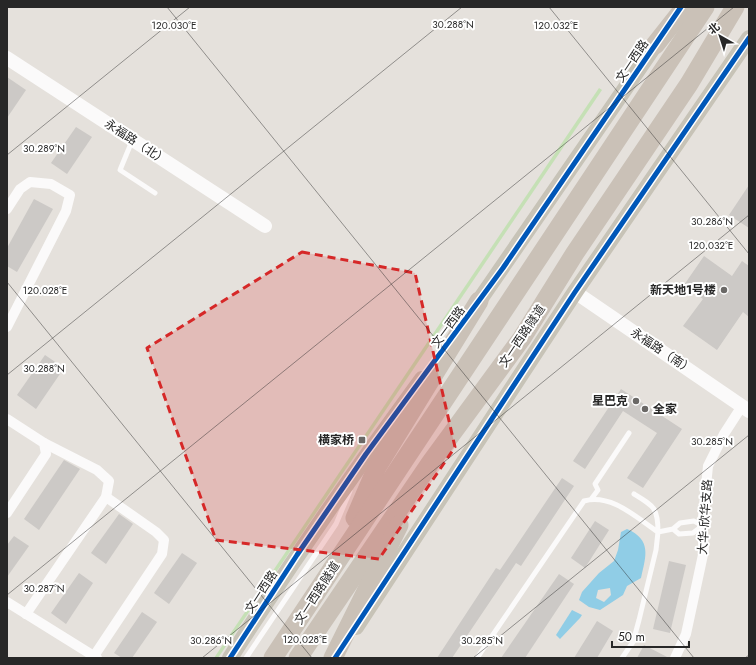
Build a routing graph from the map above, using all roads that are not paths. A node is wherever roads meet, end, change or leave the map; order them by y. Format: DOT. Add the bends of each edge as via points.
graph roads {
  1 [pos="681,7"];
  2 [pos="685,7"];
  3 [pos="704,7"];
  4 [pos="735,7"];
  5 [pos="745,7"];
  6 [pos="749,38"];
  7 [pos="654,45"];
  8 [pos="7,58"];
  9 [pos="689,84"];
  10 [pos="132,140"];
  11 [pos="155,192"];
  12 [pos="7,209"];
  13 [pos="265,226"];
  14 [pos="575,292"];
  15 [pos="479,301"];
  16 [pos="7,327"];
  17 [pos="746,408"];
  18 [pos="7,418"];
  19 [pos="629,433"];
  20 [pos="44,443"];
  21 [pos="366,454"];
  22 [pos="431,462"];
  23 [pos="634,494"];
  24 [pos="106,497"];
  25 [pos="592,498"];
  26 [pos="7,513"];
  27 [pos="702,526"];
  28 [pos="673,529"];
  29 [pos="658,532"];
  30 [pos="336,563"];
  31 [pos="7,602"];
  32 [pos="26,614"];
  33 [pos="95,657"];
  34 [pos="230,658"];
  35 [pos="246,658"];
  36 [pos="273,658"];
  37 [pos="298,658"];
  38 [pos="334,658"];
  39 [pos="477,658"];
  40 [pos="622,658"];
  41 [pos="675,658"];
  1 -- 7 [label="main road, 文一西路"];
  2 -- 7 [label="highway"];
  3 -- 30 [label="highway, 文一西路隧道"];
  4 -- 9 [label="highway, 文一西路隧道"];
  5 -- 9 [label="highway"];
  6 -- 14 [label="main road"];
  7 -- 15 [label="main road, 文一西路"];
  8 -- 10 [label="street, 永福路（北）"];
  9 -- 22 [label="highway, 文一西路隧道" via="575,253 522,338"];
  10 -- 11 [label="lane" via="120,170"];
  10 -- 13 [label="street, 永福路（北）"];
  12 -- 16 [label="street" via="20,189 30,182 51,184 70,195 66,211"];
  14 -- 17 [label="street, 永福路（南）"];
  14 -- 38 [label="main road"];
  15 -- 21 [label="main road, 文一西路"];
  15 -- 30 [label="highway" via="377,467"];
  17 -- 27 [label="street, 大华·欣华支路" via="724,434 708,466"];
  18 -- 20 [label="street"];
  19 -- 25 [label="lane" via="595,484 598,490"];
  20 -- 24 [label="street" via="97,470 109,481"];
  20 -- 26 [label="street" via="46,454"];
  21 -- 34 [label="main road, 文一西路"];
  21 -- 35 [label="lane" via="336,524"];
  22 -- 37 [label="highway, 文一西路隧道"];
  22 -- 38 [label="highway"];
  23 -- 29 [label="lane" via="654,508 658,515"];
  24 -- 32 [label="street"];
  24 -- 33 [label="street" via="164,540 162,554"];
  25 -- 29 [label="lane" via="605,499"];
  25 -- 39 [label="lane" via="584,501 576,512"];
  27 -- 28 [label="lane" via="694,521 680,523"];
  27 -- 28 [label="lane" via="693,533 679,534"];
  27 -- 41 [label="street, 大华·欣华支路" via="704,550 686,634"];
  28 -- 29 [label="lane"];
  29 -- 40 [label="lane" via="656,550 633,642"];
  30 -- 36 [label="highway, 文一西路隧道"];
  31 -- 32 [label="street"];
  32 -- 33 [label="street"];
}
